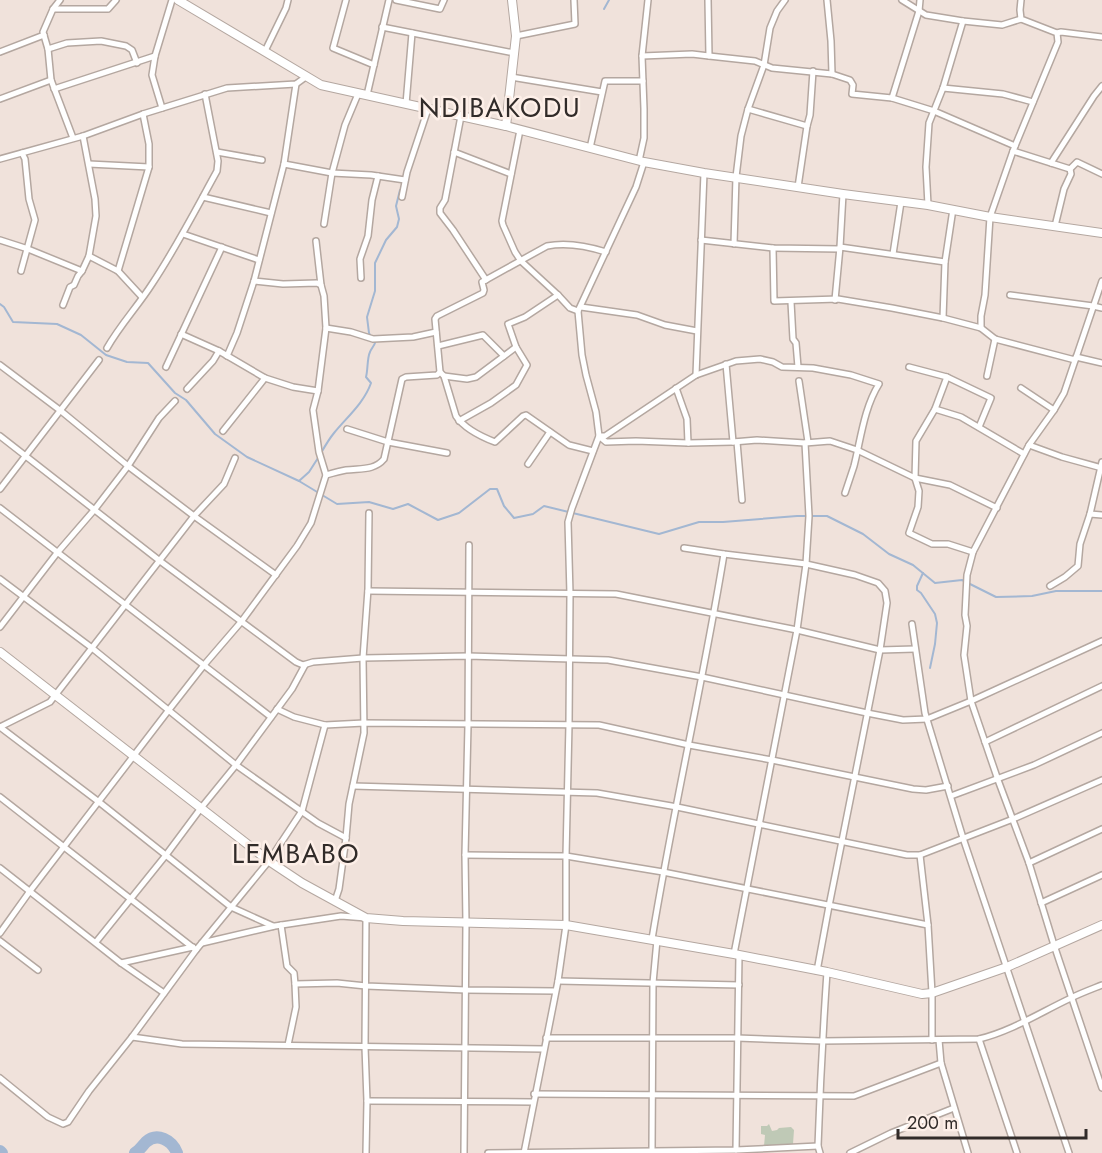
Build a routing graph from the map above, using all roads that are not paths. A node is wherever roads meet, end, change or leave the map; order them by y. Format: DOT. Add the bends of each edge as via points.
graph roads {
  1 [pos="51,0"];
  2 [pos="116,0"];
  3 [pos="172,0"];
  4 [pos="177,0"];
  5 [pos="288,0"];
  6 [pos="346,0"];
  7 [pos="389,0"];
  8 [pos="396,0"];
  9 [pos="444,0"];
  10 [pos="512,0"];
  11 [pos="574,0"];
  12 [pos="648,0"];
  13 [pos="708,0"];
  14 [pos="785,0"];
  15 [pos="827,0"];
  16 [pos="902,0"];
  17 [pos="920,0"];
  18 [pos="1022,0"];
  19 [pos="59,1"];
  20 [pos="53,9"];
  21 [pos="919,11"];
  22 [pos="1021,20"];
  23 [pos="963,21"];
  24 [pos="382,27"];
  25 [pos="412,33"];
  26 [pos="1057,33"];
  27 [pos="44,34"];
  28 [pos="516,36"];
  29 [pos="1102,37"];
  30 [pos="48,49"];
  31 [pos="265,51"];
  32 [pos="0,52"];
  33 [pos="514,53"];
  34 [pos="155,56"];
  35 [pos="642,56"];
  36 [pos="709,56"];
  37 [pos="137,63"];
  38 [pos="374,64"];
  39 [pos="764,65"];
  40 [pos="813,71"];
  41 [pos="832,74"];
  42 [pos="307,76"];
  43 [pos="511,76"];
  44 [pos="51,80"];
  45 [pos="643,81"];
  46 [pos="296,84"];
  47 [pos="1102,86"];
  48 [pos="944,88"];
  49 [pos="54,89"];
  50 [pos="602,92"];
  51 [pos="205,94"];
  52 [pos="358,94"];
  53 [pos="367,95"];
  54 [pos="892,98"];
  55 [pos="0,99"];
  56 [pos="1033,102"];
  57 [pos="406,104"];
  58 [pos="162,108"];
  59 [pos="428,109"];
  60 [pos="748,109"];
  61 [pos="934,111"];
  62 [pos="142,114"];
  63 [pos="461,116"];
  64 [pos="506,126"];
  65 [pos="807,126"];
  66 [pos="520,130"];
  67 [pos="83,136"];
  68 [pos="73,138"];
  69 [pos="590,148"];
  70 [pos="1014,148"];
  71 [pos="217,152"];
  72 [pos="454,152"];
  73 [pos="22,153"];
  74 [pos="0,159"];
  75 [pos="262,160"];
  76 [pos="641,161"];
  77 [pos="1051,163"];
  78 [pos="89,164"];
  79 [pos="284,164"];
  80 [pos="149,167"];
  81 [pos="1071,169"];
  82 [pos="332,172"];
  83 [pos="704,173"];
  84 [pos="511,174"];
  85 [pos="1102,174"];
  86 [pos="378,176"];
  87 [pos="736,177"];
  88 [pos="405,180"];
  89 [pos="798,187"];
  90 [pos="843,194"];
  91 [pos="203,197"];
  92 [pos="402,197"];
  93 [pos="901,202"];
  94 [pos="928,205"];
  95 [pos="953,209"];
  96 [pos="271,213"];
  97 [pos="990,217"];
  98 [pos="324,224"];
  99 [pos="1055,226"];
  100 [pos="1102,233"];
  101 [pos="183,234"];
  102 [pos="0,240"];
  103 [pos="701,240"];
  104 [pos="316,241"];
  105 [pos="734,244"];
  106 [pos="222,247"];
  107 [pos="773,248"];
  108 [pos="840,248"];
  109 [pos="28,249"];
  110 [pos="606,252"];
  111 [pos="893,254"];
  112 [pos="89,256"];
  113 [pos="260,260"];
  114 [pos="521,261"];
  115 [pos="945,262"];
  116 [pos="21,271"];
  117 [pos="82,271"];
  118 [pos="118,272"];
  119 [pos="361,278"];
  120 [pos="486,280"];
  121 [pos="254,281"];
  122 [pos="1102,281"];
  123 [pos="321,285"];
  124 [pos="1010,294"];
  125 [pos="558,295"];
  126 [pos="142,297"];
  127 [pos="835,300"];
  128 [pos="791,302"];
  129 [pos="63,305"];
  130 [pos="1093,306"];
  131 [pos="1102,308"];
  132 [pos="580,309"];
  133 [pos="943,318"];
  134 [pos="326,328"];
  135 [pos="981,328"];
  136 [pos="697,331"];
  137 [pos="436,332"];
  138 [pos="181,334"];
  139 [pos="994,339"];
  140 [pos="438,346"];
  141 [pos="516,347"];
  142 [pos="106,348"];
  143 [pos="219,351"];
  144 [pos="227,356"];
  145 [pos="504,356"];
  146 [pos="1076,359"];
  147 [pos="99,360"];
  148 [pos="1102,363"];
  149 [pos="726,364"];
  150 [pos="0,365"];
  151 [pos="166,367"];
  152 [pos="798,367"];
  153 [pos="909,367"];
  154 [pos="442,374"];
  155 [pos="696,375"];
  156 [pos="987,376"];
  157 [pos="947,377"];
  158 [pos="265,378"];
  159 [pos="799,381"];
  160 [pos="676,388"];
  161 [pos="1021,388"];
  162 [pos="187,389"];
  163 [pos="318,391"];
  164 [pos="175,401"];
  165 [pos="935,410"];
  166 [pos="1054,410"];
  167 [pos="61,411"];
  168 [pos="459,421"];
  169 [pos="979,427"];
  170 [pos="347,429"];
  171 [pos="223,431"];
  172 [pos="550,432"];
  173 [pos="0,436"];
  174 [pos="599,436"];
  175 [pos="388,442"];
  176 [pos="735,442"];
  177 [pos="806,442"];
  178 [pos="688,443"];
  179 [pos="1029,445"];
  180 [pos="857,450"];
  181 [pos="593,451"];
  182 [pos="447,453"];
  183 [pos="1024,454"];
  184 [pos="26,456"];
  185 [pos="235,458"];
  186 [pos="528,464"];
  187 [pos="128,466"];
  188 [pos="1101,466"];
  189 [pos="326,475"];
  190 [pos="915,478"];
  191 [pos="0,489"];
  192 [pos="845,493"];
  193 [pos="742,500"];
  194 [pos="0,508"];
  195 [pos="95,508"];
  196 [pos="997,508"];
  197 [pos="369,513"];
  198 [pos="1090,514"];
  199 [pos="1102,515"];
  200 [pos="194,516"];
  201 [pos="469,545"];
  202 [pos="684,548"];
  203 [pos="973,552"];
  204 [pos="57,553"];
  205 [pos="724,554"];
  206 [pos="160,561"];
  207 [pos="807,564"];
  208 [pos="276,575"];
  209 [pos="0,579"];
  210 [pos="1050,586"];
  211 [pos="368,591"];
  212 [pos="469,592"];
  213 [pos="570,594"];
  214 [pos="23,598"];
  215 [pos="124,604"];
  216 [pos="714,614"];
  217 [pos="241,622"];
  218 [pos="912,624"];
  219 [pos="0,627"];
  220 [pos="797,630"];
  221 [pos="1102,640"];
  222 [pos="92,648"];
  223 [pos="915,649"];
  224 [pos="880,650"];
  225 [pos="0,652"];
  226 [pos="468,656"];
  227 [pos="363,658"];
  228 [pos="569,658"];
  229 [pos="204,665"];
  230 [pos="305,665"];
  231 [pos="702,677"];
  232 [pos="1102,686"];
  233 [pos="784,695"];
  234 [pos="55,696"];
  235 [pos="971,701"];
  236 [pos="277,709"];
  237 [pos="168,711"];
  238 [pos="867,713"];
  239 [pos="271,717"];
  240 [pos="927,719"];
  241 [pos="364,723"];
  242 [pos="569,724"];
  243 [pos="325,725"];
  244 [pos="468,725"];
  245 [pos="0,727"];
  246 [pos="1102,733"];
  247 [pos="985,742"];
  248 [pos="688,745"];
  249 [pos="134,757"];
  250 [pos="772,760"];
  251 [pos="236,765"];
  252 [pos="854,777"];
  253 [pos="998,780"];
  254 [pos="1102,780"];
  255 [pos="353,786"];
  256 [pos="948,786"];
  257 [pos="467,789"];
  258 [pos="568,791"];
  259 [pos="951,796"];
  260 [pos="0,797"];
  261 [pos="99,802"];
  262 [pos="677,807"];
  263 [pos="201,808"];
  264 [pos="302,811"];
  265 [pos="1013,819"];
  266 [pos="759,824"];
  267 [pos="1102,829"];
  268 [pos="346,838"];
  269 [pos="963,838"];
  270 [pos="842,842"];
  271 [pos="65,847"];
  272 [pos="166,855"];
  273 [pos="465,855"];
  274 [pos="920,855"];
  275 [pos="566,856"];
  276 [pos="269,861"];
  277 [pos="1029,863"];
  278 [pos="0,868"];
  279 [pos="663,872"];
  280 [pos="1102,875"];
  281 [pos="746,889"];
  282 [pos="30,891"];
  283 [pos="131,898"];
  284 [pos="335,901"];
  285 [pos="1041,903"];
  286 [pos="829,906"];
  287 [pos="231,907"];
  288 [pos="366,918"];
  289 [pos="466,923"];
  290 [pos="281,925"];
  291 [pos="566,925"];
  292 [pos="928,925"];
  293 [pos="1102,925"];
  294 [pos="274,926"];
  295 [pos="0,933"];
  296 [pos="654,940"];
  297 [pos="0,941"];
  298 [pos="96,942"];
  299 [pos="202,943"];
  300 [pos="1054,945"];
  301 [pos="194,949"];
  302 [pos="736,954"];
  303 [pos="121,963"];
  304 [pos="1007,967"];
  305 [pos="38,970"];
  306 [pos="817,971"];
  307 [pos="827,972"];
  308 [pos="558,981"];
  309 [pos="653,982"];
  310 [pos="295,984"];
  311 [pos="1102,985"];
  312 [pos="366,986"];
  313 [pos="739,986"];
  314 [pos="466,990"];
  315 [pos="555,991"];
  316 [pos="164,993"];
  317 [pos="932,993"];
  318 [pos="1072,998"];
  319 [pos="1024,1022"];
  320 [pos="132,1037"];
  321 [pos="546,1038"];
  322 [pos="653,1038"];
  323 [pos="737,1038"];
  324 [pos="979,1039"];
  325 [pos="936,1040"];
  326 [pos="822,1041"];
  327 [pos="288,1045"];
  328 [pos="365,1047"];
  329 [pos="465,1048"];
  330 [pos="544,1049"];
  331 [pos="941,1063"];
  332 [pos="0,1078"];
  333 [pos="1102,1088"];
  334 [pos="534,1094"];
  335 [pos="652,1094"];
  336 [pos="736,1095"];
  337 [pos="820,1096"];
  338 [pos="367,1101"];
  339 [pos="533,1101"];
  340 [pos="465,1102"];
  341 [pos="954,1108"];
  342 [pos="818,1146"];
  343 [pos="652,1150"];
  344 [pos="736,1150"];
  345 [pos="366,1153"];
  346 [pos="464,1153"];
  347 [pos="488,1153"];
  348 [pos="524,1153"];
  349 [pos="820,1153"];
  350 [pos="850,1153"];
  351 [pos="968,1153"];
  352 [pos="1017,1153"];
  353 [pos="1069,1153"];
  1 -- 19 [label="street"];
  2 -- 20 [label="street" via="108,9"];
  3 -- 34 [label="street"];
  4 -- 31 [label="street"];
  5 -- 31 [label="street"];
  6 -- 38 [label="street" via="333,48"];
  7 -- 24 [label="street"];
  8 -- 9 [label="street" via="440,9"];
  10 -- 28 [label="street"];
  11 -- 28 [label="street" via="574,24"];
  12 -- 35 [label="street"];
  13 -- 36 [label="street"];
  14 -- 39 [label="street" via="770,28"];
  15 -- 41 [label="street"];
  16 -- 21 [label="street"];
  17 -- 21 [label="street"];
  18 -- 22 [label="street"];
  19 -- 20 [label="street"];
  20 -- 27 [label="street"];
  21 -- 23 [label="street"];
  21 -- 54 [label="street"];
  22 -- 23 [label="street" via="1002,25"];
  22 -- 26 [label="street"];
  23 -- 48 [label="street"];
  24 -- 25 [label="street"];
  24 -- 38 [label="street"];
  25 -- 33 [label="street"];
  25 -- 57 [label="street"];
  26 -- 29 [label="street"];
  26 -- 56 [label="street" via="1058,42"];
  27 -- 30 [label="street"];
  27 -- 32 [label="street"];
  28 -- 33 [label="street"];
  30 -- 37 [label="street" via="67,43 101,41 126,46"];
  30 -- 44 [label="street"];
  31 -- 42 [label="street"];
  33 -- 43 [label="street"];
  34 -- 37 [label="street"];
  34 -- 58 [label="street" via="152,75"];
  35 -- 36 [label="street"];
  35 -- 45 [label="street"];
  36 -- 39 [label="street"];
  37 -- 49 [label="street"];
  38 -- 53 [label="street"];
  39 -- 40 [label="street"];
  39 -- 60 [label="street"];
  40 -- 41 [label="street"];
  40 -- 65 [label="street"];
  41 -- 54 [label="street" via="850,80 852,94"];
  42 -- 46 [label="street"];
  42 -- 52 [label="street" via="321,85"];
  43 -- 50 [label="street"];
  43 -- 64 [label="street"];
  44 -- 49 [label="street"];
  44 -- 55 [label="street"];
  45 -- 50 [label="street" via="605,81"];
  45 -- 76 [label="street"];
  46 -- 51 [label="street" via="227,88"];
  46 -- 79 [label="street"];
  47 -- 77 [label="street"];
  48 -- 56 [label="street" via="1003,94"];
  48 -- 61 [label="street"];
  49 -- 68 [label="street"];
  50 -- 69 [label="street"];
  51 -- 58 [label="street"];
  51 -- 71 [label="street"];
  52 -- 53 [label="street"];
  52 -- 82 [label="street"];
  53 -- 57 [label="street"];
  54 -- 61 [label="street"];
  56 -- 70 [label="street"];
  57 -- 59 [label="street"];
  58 -- 62 [label="street"];
  59 -- 63 [label="street"];
  59 -- 88 [label="street"];
  60 -- 65 [label="street"];
  60 -- 87 [label="street"];
  61 -- 70 [label="street"];
  61 -- 94 [label="street" via="929,123 926,167"];
  62 -- 67 [label="street"];
  62 -- 80 [label="street" via="149,144"];
  63 -- 64 [label="street"];
  63 -- 72 [label="street"];
  64 -- 66 [label="street"];
  65 -- 89 [label="street"];
  66 -- 69 [label="street"];
  66 -- 84 [label="street"];
  67 -- 68 [label="street"];
  67 -- 78 [label="street"];
  68 -- 73 [label="street"];
  69 -- 76 [label="street"];
  70 -- 77 [label="street"];
  70 -- 97 [label="street"];
  71 -- 75 [label="street"];
  71 -- 91 [label="street" via="217,171"];
  72 -- 84 [label="street"];
  72 -- 120 [label="street" via="440,213"];
  73 -- 74 [label="street"];
  73 -- 109 [label="street" via="35,220"];
  76 -- 83 [label="street"];
  76 -- 110 [label="street" via="636,187"];
  77 -- 81 [label="street"];
  78 -- 80 [label="street"];
  78 -- 112 [label="street" via="96,216"];
  79 -- 82 [label="street"];
  79 -- 96 [label="street"];
  80 -- 118 [label="street"];
  81 -- 85 [label="street" via="1077,162"];
  81 -- 99 [label="street"];
  82 -- 86 [label="street"];
  82 -- 98 [label="street"];
  83 -- 87 [label="street"];
  83 -- 103 [label="street"];
  84 -- 114 [label="street" via="502,221"];
  86 -- 88 [label="street"];
  86 -- 119 [label="street" via="360,259"];
  87 -- 89 [label="street"];
  87 -- 105 [label="street"];
  88 -- 92 [label="street"];
  89 -- 90 [label="street"];
  90 -- 93 [label="street"];
  90 -- 108 [label="street"];
  91 -- 96 [label="street"];
  91 -- 101 [label="street"];
  93 -- 94 [label="street"];
  93 -- 111 [label="street"];
  94 -- 95 [label="street"];
  95 -- 97 [label="street"];
  95 -- 115 [label="street"];
  96 -- 113 [label="street"];
  97 -- 99 [label="street"];
  97 -- 135 [label="street"];
  99 -- 100 [label="street"];
  101 -- 106 [label="street"];
  101 -- 126 [label="street"];
  102 -- 109 [label="street"];
  103 -- 105 [label="street"];
  103 -- 136 [label="street"];
  104 -- 123 [label="street"];
  105 -- 107 [label="street"];
  106 -- 113 [label="street"];
  106 -- 138 [label="street"];
  107 -- 108 [label="street"];
  107 -- 128 [label="street" via="774,302"];
  108 -- 111 [label="street"];
  108 -- 127 [label="street"];
  109 -- 116 [label="street"];
  109 -- 117 [label="street"];
  110 -- 114 [label="street" via="585,246 554,245"];
  110 -- 132 [label="street"];
  111 -- 115 [label="street"];
  112 -- 117 [label="street"];
  112 -- 118 [label="street"];
  113 -- 121 [label="street"];
  114 -- 120 [label="street"];
  114 -- 125 [label="street"];
  115 -- 133 [label="street"];
  117 -- 129 [label="street" via="70,286"];
  118 -- 126 [label="street"];
  120 -- 137 [label="street" via="482,282 483,293 437,316"];
  121 -- 123 [label="street"];
  121 -- 144 [label="street"];
  122 -- 130 [label="street"];
  123 -- 134 [label="street"];
  124 -- 130 [label="street"];
  125 -- 132 [label="street" via="570,308"];
  125 -- 141 [label="street" via="508,324"];
  126 -- 142 [label="street"];
  127 -- 128 [label="street"];
  127 -- 133 [label="street"];
  128 -- 152 [label="street"];
  130 -- 131 [label="street"];
  130 -- 146 [label="street"];
  132 -- 136 [label="street" via="637,315"];
  132 -- 174 [label="street" via="582,355"];
  133 -- 135 [label="street"];
  134 -- 137 [label="street" via="373,339"];
  134 -- 163 [label="street"];
  135 -- 139 [label="street"];
  136 -- 155 [label="street"];
  137 -- 140 [label="street"];
  138 -- 143 [label="street"];
  138 -- 151 [label="street"];
  139 -- 146 [label="street"];
  139 -- 156 [label="street"];
  140 -- 145 [label="street" via="483,335"];
  140 -- 154 [label="street"];
  141 -- 145 [label="street"];
  141 -- 168 [label="street" via="527,365 516,385"];
  143 -- 144 [label="street"];
  143 -- 162 [label="street"];
  144 -- 158 [label="street"];
  145 -- 154 [label="street" via="476,377"];
  146 -- 148 [label="street"];
  146 -- 166 [label="street"];
  147 -- 167 [label="street"];
  149 -- 152 [label="street" via="760,359 782,367"];
  149 -- 155 [label="street"];
  149 -- 176 [label="street"];
  150 -- 167 [label="street"];
  152 -- 180 [label="street" via="851,375 879,384 872,395"];
  153 -- 157 [label="street"];
  154 -- 168 [label="street"];
  154 -- 175 [label="street" via="402,379"];
  155 -- 160 [label="street"];
  157 -- 165 [label="street"];
  157 -- 169 [label="street" via="991,398"];
  158 -- 163 [label="street"];
  158 -- 171 [label="street"];
  159 -- 177 [label="street"];
  160 -- 174 [label="street" via="605,436"];
  160 -- 178 [label="street" via="687,418"];
  161 -- 166 [label="street"];
  163 -- 189 [label="street" via="315,431"];
  164 -- 187 [label="street" via="159,418"];
  165 -- 169 [label="street"];
  165 -- 190 [label="street" via="916,441"];
  166 -- 179 [label="street"];
  167 -- 184 [label="street"];
  167 -- 187 [label="street"];
  168 -- 172 [label="street" via="495,442 526,415"];
  169 -- 183 [label="street"];
  170 -- 175 [label="street"];
  172 -- 181 [label="street" via="569,445"];
  172 -- 186 [label="street"];
  173 -- 184 [label="street"];
  174 -- 178 [label="street" via="606,442"];
  174 -- 181 [label="street"];
  175 -- 182 [label="street"];
  175 -- 189 [label="street" via="380,464"];
  176 -- 177 [label="street"];
  176 -- 178 [label="street"];
  176 -- 193 [label="street"];
  177 -- 180 [label="street" via="830,441"];
  177 -- 207 [label="street"];
  179 -- 183 [label="street"];
  179 -- 188 [label="street"];
  180 -- 190 [label="street"];
  180 -- 192 [label="street"];
  181 -- 213 [label="street" via="568,522"];
  183 -- 196 [label="street"];
  184 -- 191 [label="street"];
  184 -- 195 [label="street"];
  185 -- 200 [label="street" via="224,484"];
  187 -- 195 [label="street"];
  187 -- 200 [label="street"];
  188 -- 198 [label="street"];
  189 -- 208 [label="street" via="311,523"];
  190 -- 196 [label="street" via="950,485"];
  190 -- 203 [label="street" via="918,507 909,533 932,544 948,544"];
  194 -- 204 [label="street"];
  195 -- 204 [label="street"];
  195 -- 206 [label="street"];
  196 -- 203 [label="street"];
  197 -- 211 [label="street"];
  198 -- 199 [label="street"];
  198 -- 210 [label="street" via="1078,566"];
  200 -- 206 [label="street"];
  200 -- 208 [label="street"];
  201 -- 212 [label="street"];
  202 -- 205 [label="street"];
  203 -- 235 [label="street" via="967,575 964,655"];
  204 -- 214 [label="street"];
  204 -- 215 [label="street"];
  205 -- 207 [label="street"];
  205 -- 216 [label="street"];
  206 -- 215 [label="street"];
  206 -- 217 [label="street"];
  207 -- 220 [label="street"];
  207 -- 224 [label="street" via="867,578 885,591 887,603"];
  208 -- 217 [label="street"];
  209 -- 214 [label="street"];
  211 -- 212 [label="street"];
  211 -- 227 [label="street"];
  212 -- 213 [label="street"];
  212 -- 226 [label="street"];
  213 -- 216 [label="street" via="616,594"];
  213 -- 228 [label="street"];
  214 -- 219 [label="street"];
  214 -- 222 [label="street"];
  215 -- 222 [label="street"];
  215 -- 229 [label="street"];
  216 -- 220 [label="street"];
  216 -- 231 [label="street"];
  217 -- 229 [label="street"];
  217 -- 230 [label="street"];
  218 -- 223 [label="street"];
  220 -- 224 [label="street"];
  220 -- 233 [label="street"];
  221 -- 235 [label="street"];
  222 -- 234 [label="street"];
  222 -- 237 [label="street"];
  223 -- 224 [label="street"];
  223 -- 240 [label="street"];
  224 -- 238 [label="street"];
  225 -- 234 [label="street"];
  226 -- 227 [label="street"];
  226 -- 228 [label="street"];
  226 -- 244 [label="street"];
  227 -- 230 [label="street"];
  227 -- 241 [label="street"];
  228 -- 231 [label="street" via="608,660"];
  228 -- 242 [label="street"];
  229 -- 237 [label="street"];
  229 -- 239 [label="street"];
  230 -- 236 [label="street"];
  231 -- 233 [label="street"];
  231 -- 248 [label="street"];
  232 -- 247 [label="street"];
  233 -- 238 [label="street"];
  233 -- 250 [label="street"];
  234 -- 245 [label="street"];
  234 -- 249 [label="street"];
  235 -- 240 [label="street"];
  235 -- 247 [label="street"];
  236 -- 239 [label="street"];
  236 -- 243 [label="street"];
  237 -- 249 [label="street"];
  237 -- 251 [label="street"];
  238 -- 240 [label="street" via="903,720"];
  238 -- 252 [label="street"];
  239 -- 251 [label="street"];
  240 -- 256 [label="street"];
  241 -- 243 [label="street"];
  241 -- 244 [label="street"];
  241 -- 255 [label="street"];
  242 -- 244 [label="street"];
  242 -- 248 [label="street" via="599,725"];
  242 -- 258 [label="street"];
  243 -- 264 [label="street"];
  244 -- 257 [label="street"];
  245 -- 261 [label="street"];
  246 -- 253 [label="street"];
  247 -- 253 [label="street"];
  248 -- 250 [label="street"];
  248 -- 262 [label="street"];
  249 -- 261 [label="street"];
  249 -- 263 [label="street"];
  250 -- 252 [label="street"];
  250 -- 266 [label="street"];
  251 -- 263 [label="street"];
  251 -- 264 [label="street"];
  252 -- 256 [label="street" via="926,790"];
  252 -- 270 [label="street"];
  253 -- 259 [label="street"];
  253 -- 265 [label="street"];
  254 -- 265 [label="street"];
  255 -- 257 [label="street"];
  255 -- 268 [label="street"];
  256 -- 259 [label="street"];
  257 -- 258 [label="street"];
  257 -- 273 [label="street"];
  258 -- 262 [label="street"];
  258 -- 275 [label="street"];
  259 -- 269 [label="street"];
  260 -- 271 [label="street"];
  261 -- 271 [label="street"];
  261 -- 272 [label="street"];
  262 -- 266 [label="street"];
  262 -- 279 [label="street"];
  263 -- 272 [label="street"];
  263 -- 276 [label="street"];
  264 -- 268 [label="street"];
  264 -- 276 [label="street"];
  265 -- 269 [label="street"];
  265 -- 277 [label="street"];
  266 -- 270 [label="street"];
  266 -- 281 [label="street"];
  267 -- 277 [label="street"];
  268 -- 284 [label="street"];
  269 -- 274 [label="street"];
  269 -- 304 [label="street"];
  270 -- 274 [label="street"];
  270 -- 286 [label="street"];
  271 -- 282 [label="street"];
  271 -- 283 [label="street"];
  272 -- 283 [label="street"];
  272 -- 287 [label="street"];
  273 -- 275 [label="street"];
  273 -- 289 [label="street"];
  274 -- 292 [label="street"];
  275 -- 279 [label="street"];
  275 -- 291 [label="street"];
  276 -- 284 [label="street"];
  276 -- 287 [label="street"];
  277 -- 285 [label="street"];
  278 -- 282 [label="street"];
  279 -- 281 [label="street"];
  279 -- 296 [label="street"];
  280 -- 285 [label="street"];
  281 -- 286 [label="street"];
  281 -- 302 [label="street"];
  282 -- 295 [label="street"];
  282 -- 298 [label="street"];
  283 -- 298 [label="street"];
  283 -- 301 [label="street"];
  284 -- 288 [label="street"];
  285 -- 300 [label="street"];
  286 -- 292 [label="street"];
  286 -- 306 [label="street"];
  287 -- 294 [label="street"];
  287 -- 299 [label="street"];
  288 -- 289 [label="street"];
  288 -- 290 [label="street" via="341,916"];
  288 -- 312 [label="street"];
  289 -- 291 [label="street"];
  289 -- 314 [label="street"];
  290 -- 294 [label="street"];
  290 -- 310 [label="street" via="287,966 294,973"];
  291 -- 296 [label="street"];
  291 -- 308 [label="street"];
  292 -- 317 [label="street"];
  293 -- 300 [label="street"];
  294 -- 299 [label="street"];
  296 -- 302 [label="street"];
  296 -- 309 [label="street"];
  297 -- 305 [label="street"];
  298 -- 303 [label="street"];
  299 -- 301 [label="street"];
  300 -- 304 [label="street"];
  300 -- 318 [label="street"];
  301 -- 303 [label="street"];
  301 -- 316 [label="street"];
  302 -- 306 [label="street"];
  302 -- 313 [label="street"];
  303 -- 316 [label="street"];
  304 -- 317 [label="street"];
  304 -- 319 [label="street"];
  306 -- 307 [label="street"];
  307 -- 317 [label="street"];
  307 -- 326 [label="street"];
  308 -- 309 [label="street"];
  308 -- 315 [label="street"];
  309 -- 313 [label="street"];
  309 -- 322 [label="street"];
  310 -- 312 [label="street"];
  310 -- 327 [label="street" via="296,1007"];
  311 -- 318 [label="street"];
  312 -- 314 [label="street"];
  312 -- 328 [label="street"];
  313 -- 323 [label="street"];
  314 -- 315 [label="street"];
  314 -- 329 [label="street"];
  315 -- 321 [label="street"];
  316 -- 320 [label="street"];
  317 -- 325 [label="street"];
  318 -- 319 [label="street"];
  318 -- 333 [label="street"];
  319 -- 324 [label="street"];
  319 -- 353 [label="street"];
  320 -- 327 [label="street" via="182,1044"];
  320 -- 332 [label="street" via="63,1124 48,1117"];
  321 -- 322 [label="street"];
  321 -- 330 [label="street"];
  322 -- 323 [label="street"];
  322 -- 335 [label="street"];
  323 -- 326 [label="street"];
  323 -- 336 [label="street"];
  324 -- 325 [label="street"];
  324 -- 352 [label="street"];
  325 -- 326 [label="street"];
  325 -- 331 [label="street"];
  326 -- 337 [label="street"];
  327 -- 328 [label="street"];
  328 -- 329 [label="street"];
  328 -- 338 [label="street"];
  329 -- 330 [label="street"];
  329 -- 340 [label="street"];
  330 -- 334 [label="street"];
  331 -- 337 [label="street" via="854,1096"];
  331 -- 341 [label="street"];
  334 -- 335 [label="street"];
  334 -- 339 [label="street"];
  335 -- 336 [label="street"];
  335 -- 343 [label="street"];
  336 -- 337 [label="street"];
  336 -- 344 [label="street"];
  337 -- 342 [label="street"];
  338 -- 340 [label="street"];
  338 -- 345 [label="street"];
  339 -- 340 [label="street"];
  339 -- 348 [label="street"];
  340 -- 346 [label="street"];
  341 -- 350 [label="street"];
  341 -- 351 [label="street"];
  342 -- 344 [label="street"];
  342 -- 349 [label="street"];
  343 -- 344 [label="street"];
  343 -- 348 [label="street"];
  347 -- 348 [label="street"];
}
